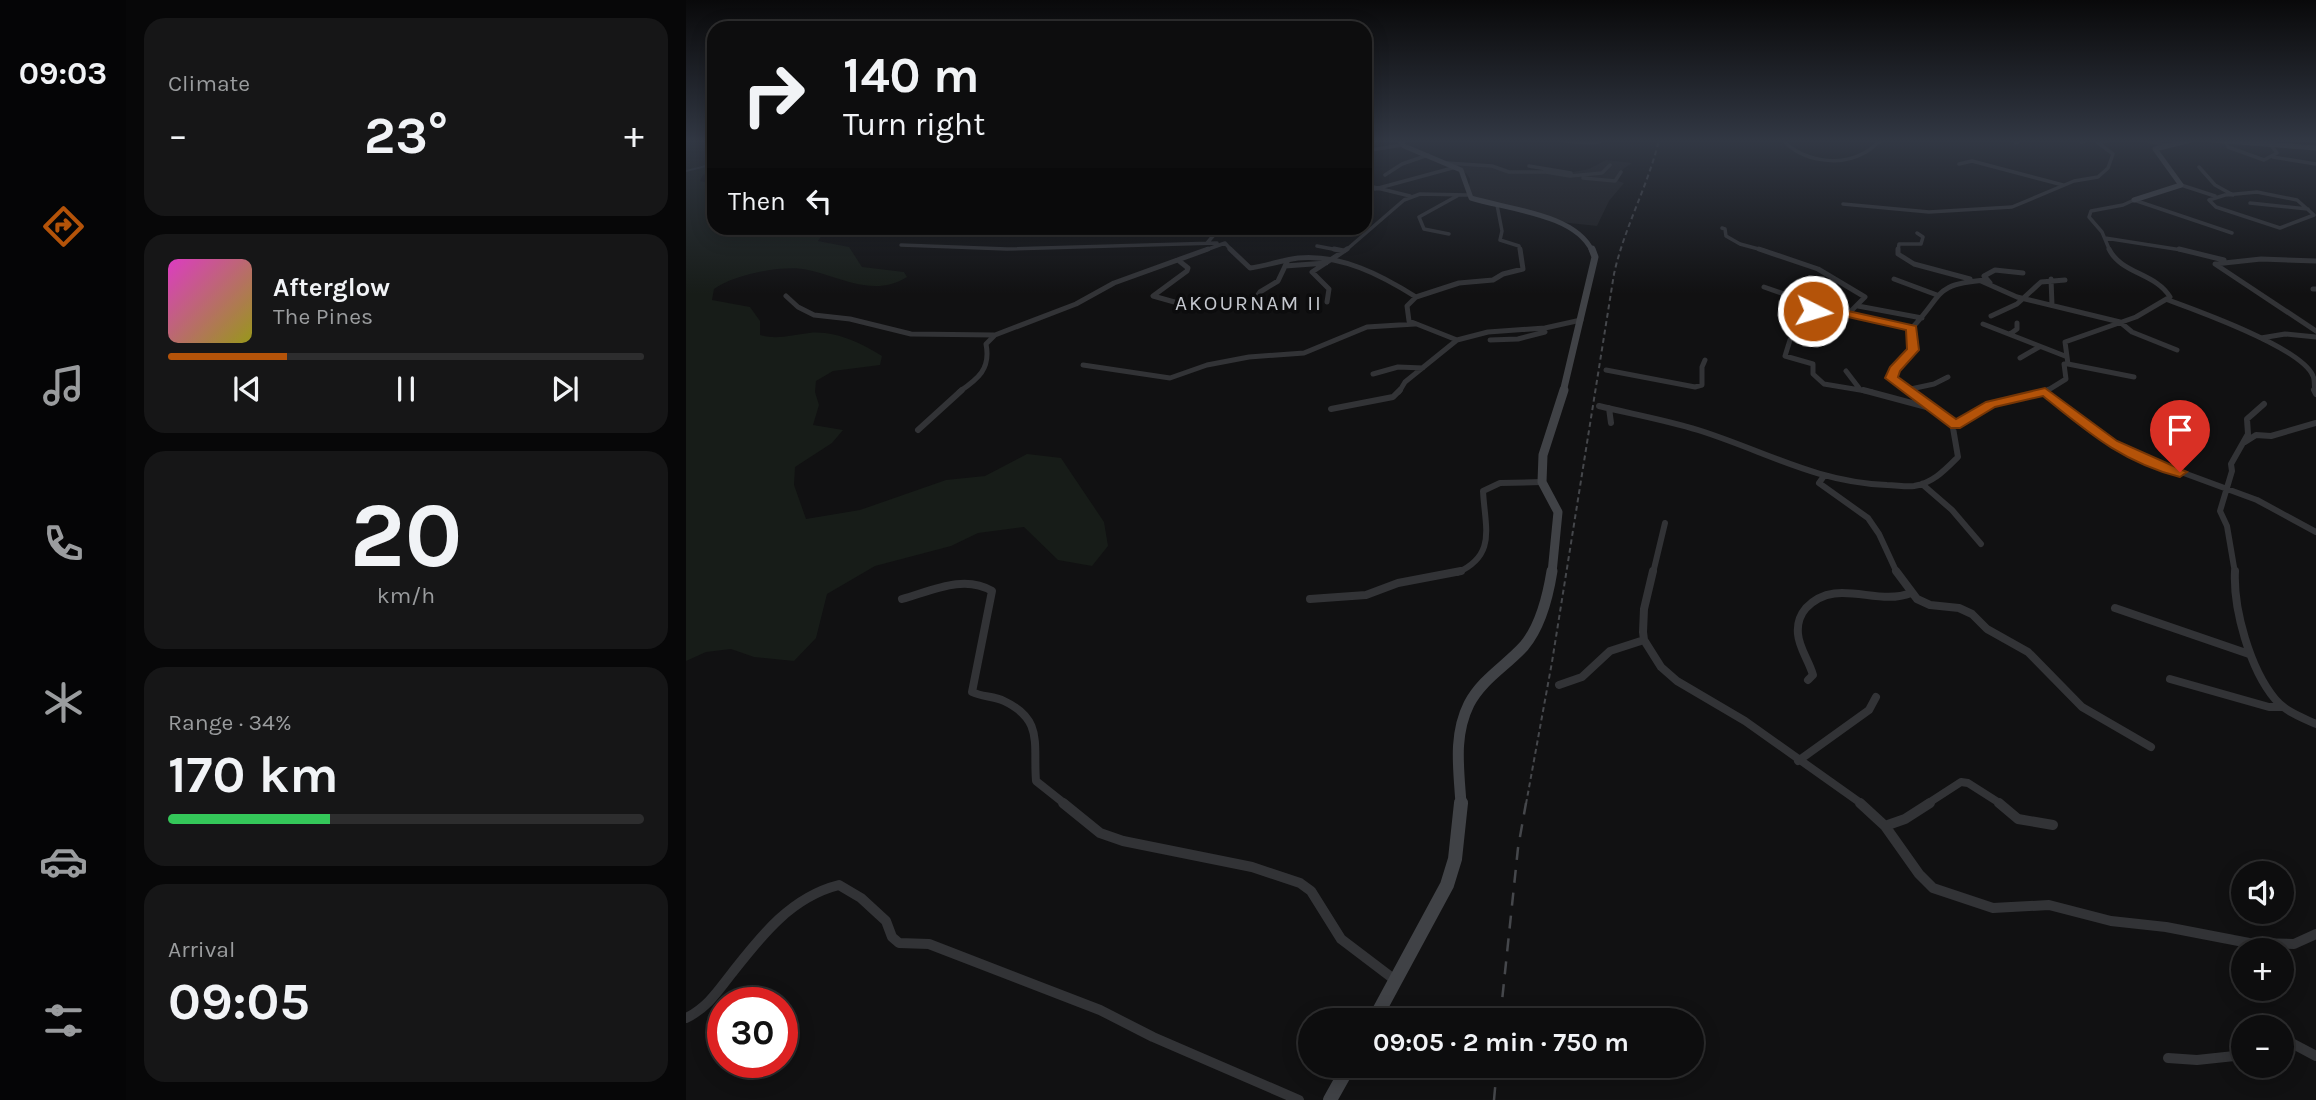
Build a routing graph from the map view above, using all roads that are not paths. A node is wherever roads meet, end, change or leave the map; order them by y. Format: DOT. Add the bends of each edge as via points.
graph roads {
  1 [pos="1387,191"];
  2 [pos="1464,191"];
  3 [pos="2050,191"];
  4 [pos="2161,191"];
  5 [pos="2199,191"];
  6 [pos="2226,191"];
  7 [pos="2233,195"];
  8 [pos="1411,196"];
  9 [pos="1463,196"];
  10 [pos="2245,196"];
  11 [pos="2216,197"];
  12 [pos="2134,200"];
  13 [pos="2250,203"];
  14 [pos="1843,204"];
  15 [pos="1497,205"];
  16 [pos="2253,209"];
  17 [pos="2309,209"];
  18 [pos="1372,224"];
  19 [pos="1721,228"];
  20 [pos="1917,233"];
  21 [pos="2232,233"];
  22 [pos="1449,234"];
  23 [pos="1214,235"];
  24 [pos="1361,235"];
  25 [pos="2105,238"];
  26 [pos="1207,243"];
  27 [pos="1225,243"];
  28 [pos="901,245"];
  29 [pos="1317,246"];
  30 [pos="1343,249"];
  31 [pos="1178,260"];
  32 [pos="1288,260"];
  33 [pos="1333,261"];
  34 [pos="2228,261"];
  35 [pos="2316,261"];
  36 [pos="1284,266"];
  37 [pos="2023,273"];
  38 [pos="1894,279"];
  39 [pos="2051,279"];
  40 [pos="2065,280"];
  41 [pos="1985,281"];
  42 [pos="1764,287"];
  43 [pos="1937,295"];
  44 [pos="786,296"];
  45 [pos="1416,297"];
  46 [pos="2023,298"];
  47 [pos="2168,300"];
  48 [pos="1326,302"];
  49 [pos="1178,303"];
  50 [pos="1251,305"];
  51 [pos="2052,305"];
  52 [pos="1858,306"];
  53 [pos="1848,314"];
  54 [pos="1991,316"];
  55 [pos="1922,318"];
  56 [pos="1581,320"];
  57 [pos="2120,322"];
  58 [pos="2017,323"];
  59 [pos="1415,324"];
  60 [pos="1561,324"];
  61 [pos="1983,324"];
  62 [pos="1912,328"];
  63 [pos="2316,331"];
  64 [pos="2010,334"];
  65 [pos="995,335"];
  66 [pos="2316,337"];
  67 [pos="2261,338"];
  68 [pos="1457,340"];
  69 [pos="1490,340"];
  70 [pos="1790,340"];
  71 [pos="2039,347"];
  72 [pos="2177,350"];
  73 [pos="2020,358"];
  74 [pos="1706,360"];
  75 [pos="2066,360"];
  76 [pos="1083,365"];
  77 [pos="1423,368"];
  78 [pos="1606,370"];
  79 [pos="1846,371"];
  80 [pos="1373,374"];
  81 [pos="1948,377"];
  82 [pos="2134,377"];
  83 [pos="1859,389"];
  84 [pos="1906,390"];
  85 [pos="2045,392"];
  86 [pos="2316,394"];
  87 [pos="2264,404"];
  88 [pos="1599,406"];
  89 [pos="1609,408"];
  90 [pos="1331,409"];
  91 [pos="1934,409"];
  92 [pos="1611,423"];
  93 [pos="2316,423"];
  94 [pos="1955,425"];
  95 [pos="918,430"];
  96 [pos="2241,444"];
  97 [pos="1824,476"];
  98 [pos="1542,482"];
  99 [pos="1922,484"];
  100 [pos="2225,489"];
  101 [pos="1665,523"];
  102 [pos="2316,532"];
  103 [pos="1981,544"];
  104 [pos="1911,593"];
  105 [pos="902,599"];
  106 [pos="1310,599"];
  107 [pos="2115,608"];
  108 [pos="1644,640"];
  109 [pos="2249,654"];
  110 [pos="2170,679"];
  111 [pos="1808,680"];
  112 [pos="1559,685"];
  113 [pos="1876,697"];
  114 [pos="2283,707"];
  115 [pos="2316,724"];
  116 [pos="2151,747"];
  117 [pos="1798,761"];
  118 [pos="2053,825"];
  119 [pos="1885,826"];
  120 [pos="2316,934"];
  121 [pos="1395,980"];
  122 [pos="1380,1008"];
  123 [pos="686,1018"];
  124 [pos="2294,1044"];
  125 [pos="2231,1056"];
  126 [pos="2316,1056"];
  127 [pos="2168,1058"];
  128 [pos="1343,1078"];
  129 [pos="1299,1100"];
  130 [pos="1331,1100"];
  1 -- 8 [label="street"];
  2 -- 9 [label="street"];
  3 -- 14 [label="street" via="2005,208 1929,212"];
  4 -- 12 [label="street"];
  5 -- 11 [label="street"];
  6 -- 7 [label="street"];
  7 -- 10 [label="street"];
  7 -- 11 [label="street"];
  8 -- 9 [label="street"];
  8 -- 18 [label="street"];
  9 -- 15 [label="street"];
  9 -- 22 [label="street" via="1419,216 1424,229"];
  10 -- 13 [label="street"];
  10 -- 17 [label="street" via="2274,194 2297,200"];
  11 -- 17 [label="street" via="2209,199 2213,205 2278,228 2312,217"];
  12 -- 21 [label="street"];
  12 -- 25 [label="street" via="2090,213"];
  13 -- 16 [label="street"];
  13 -- 17 [label="street"];
  15 -- 45 [label="street" via="1501,241 1519,246 1524,267 1493,280 1459,283"];
  15 -- 56 [label="street" via="1565,225 1592,247 1595,257"];
  19 -- 52 [label="street" via="1740,244 1803,262 1836,279 1865,297"];
  20 -- 41 [label="street" via="1923,237 1921,244 1899,244 1898,254 1914,264"];
  23 -- 26 [label="street"];
  24 -- 30 [label="street"];
  25 -- 34 [label="street"];
  25 -- 47 [label="street" via="2106,248 2117,262 2167,291"];
  26 -- 27 [label="street"];
  26 -- 28 [label="street" via="1007,249"];
  27 -- 31 [label="street"];
  27 -- 32 [label="street" via="1251,268"];
  29 -- 30 [label="street"];
  30 -- 33 [label="street"];
  31 -- 49 [label="street" via="1187,271 1153,297"];
  31 -- 65 [label="street"];
  32 -- 33 [label="street"];
  32 -- 36 [label="street"];
  33 -- 36 [label="street"];
  33 -- 45 [label="street"];
  33 -- 48 [label="street" via="1312,272 1329,289"];
  34 -- 35 [label="street"];
  34 -- 63 [label="street" via="2215,264"];
  36 -- 50 [label="street" via="1278,281 1260,292"];
  37 -- 41 [label="street" via="1991,271 1984,274"];
  38 -- 43 [label="street"];
  39 -- 40 [label="street"];
  39 -- 46 [label="street" via="2034,284"];
  39 -- 51 [label="street"];
  41 -- 43 [label="street" via="1959,282"];
  41 -- 46 [label="street"];
  42 -- 53 [label="street" via="1792,297 1791,303 1798,307"];
  43 -- 55 [label="street"];
  44 -- 65 [label="street" via="814,315 911,334"];
  45 -- 59 [label="street" via="1406,309"];
  46 -- 51 [label="street"];
  46 -- 54 [label="street"];
  47 -- 57 [label="street"];
  47 -- 67 [label="street"];
  51 -- 57 [label="street"];
  52 -- 53 [label="street"];
  52 -- 55 [label="street"];
  53 -- 62 [label="street"];
  55 -- 62 [label="street"];
  56 -- 60 [label="street"];
  56 -- 98 [label="street" via="1546,440"];
  57 -- 72 [label="street" via="2132,332"];
  57 -- 75 [label="street" via="2064,342"];
  58 -- 64 [label="street"];
  59 -- 68 [label="street"];
  59 -- 76 [label="street" via="1367,327 1304,353 1240,358 1170,377"];
  60 -- 68 [label="street"];
  60 -- 69 [label="street" via="1524,338"];
  61 -- 64 [label="street"];
  62 -- 84 [label="street" via="1913,350 1891,376"];
  64 -- 71 [label="street"];
  65 -- 95 [label="street" via="987,340 989,358 981,375"];
  66 -- 67 [label="street" via="2285,334"];
  67 -- 86 [label="street" via="2309,368"];
  68 -- 77 [label="street"];
  70 -- 83 [label="street" via="1786,356 1813,364 1813,374 1822,383"];
  71 -- 73 [label="street"];
  71 -- 75 [label="street"];
  74 -- 78 [label="street" via="1702,385 1695,387"];
  75 -- 82 [label="street"];
  75 -- 85 [label="street" via="2063,383"];
  77 -- 80 [label="street" via="1398,367"];
  77 -- 90 [label="street" via="1393,397"];
  79 -- 83 [label="street"];
  81 -- 84 [label="street"];
  83 -- 91 [label="street"];
  84 -- 91 [label="street"];
  85 -- 94 [label="street" via="1990,405"];
  85 -- 100 [label="street" via="2124,451"];
  87 -- 96 [label="street" via="2247,419 2248,434"];
  88 -- 89 [label="street"];
  89 -- 92 [label="street"];
  89 -- 97 [label="street" via="1709,432"];
  91 -- 94 [label="street"];
  93 -- 96 [label="street" via="2254,436"];
  94 -- 99 [label="street" via="1958,457 1938,477"];
  96 -- 100 [label="street"];
  97 -- 99 [label="street" via="1855,483"];
  97 -- 104 [label="street" via="1819,483 1860,509 1873,523"];
  98 -- 106 [label="street" via="1500,483 1483,491 1486,546 1465,570 1398,583 1366,595"];
  98 -- 121 [label="street" via="1558,512 1558,530 1539,622 1525,645 1479,687 1468,706 1458,753 1461,804 1455,859 1447,885"];
  99 -- 103 [label="street"];
  100 -- 102 [label="street" via="2266,504"];
  100 -- 109 [label="street" via="2220,511 2227,526"];
  101 -- 108 [label="street" via="1644,609"];
  104 -- 111 [label="street" via="1891,599 1834,591 1810,604 1800,614 1798,627 1813,675"];
  104 -- 116 [label="street" via="1928,605 1958,607 1989,631 2014,641 2081,706"];
  105 -- 121 [label="street" via="967,583 992,591 972,692 1000,699 1030,720 1038,744 1036,781 1085,822 1123,841 1252,867 1300,883 1311,891 1341,939"];
  107 -- 109 [label="street"];
  108 -- 112 [label="street" via="1615,649 1590,674"];
  108 -- 117 [label="street" via="1667,674 1745,721"];
  109 -- 114 [label="street"];
  110 -- 114 [label="street"];
  113 -- 117 [label="street" via="1869,710"];
  114 -- 115 [label="street"];
  117 -- 119 [label="street" via="1853,796"];
  118 -- 119 [label="street" via="2018,819 1996,800 1961,782 1905,819"];
  119 -- 120 [label="street" via="1933,888 1993,908 2049,905 2111,921 2249,943 2294,944"];
  121 -- 122 [label="street"];
  123 -- 129 [label="street" via="712,999 789,910 813,892 839,885 886,921 891,937 899,943 929,944 1100,1010"];
  124 -- 126 [label="street"];
  125 -- 127 [label="street"];
  128 -- 130 [label="street"];
}
